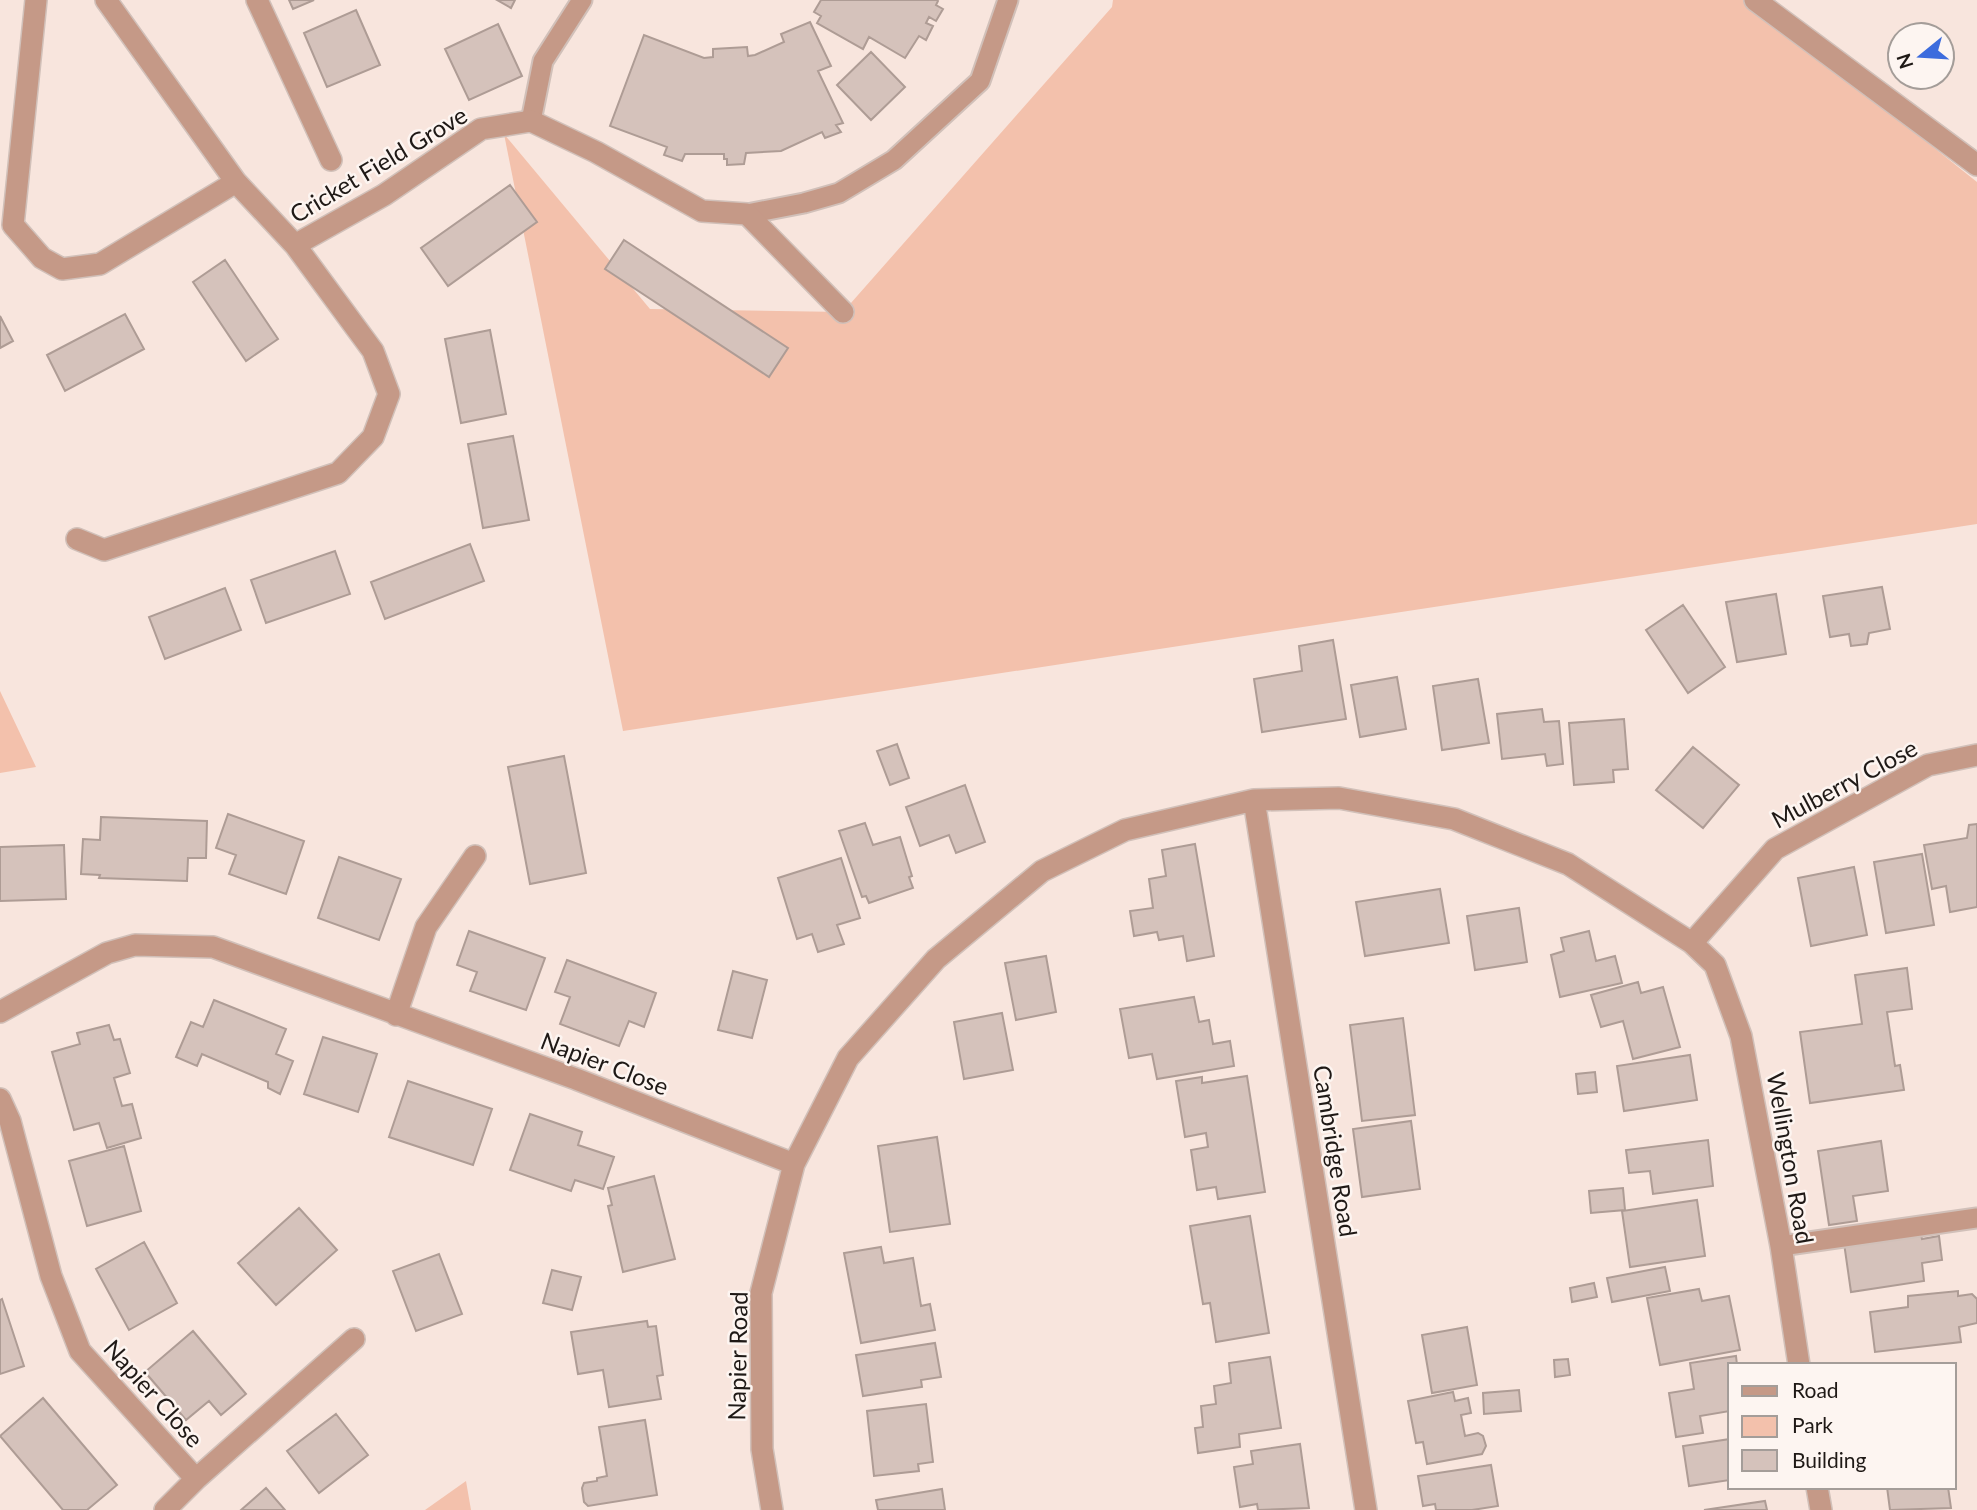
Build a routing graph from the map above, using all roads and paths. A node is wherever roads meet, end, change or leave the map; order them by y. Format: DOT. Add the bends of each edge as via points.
graph roads {
  1 [pos="36,0"];
  2 [pos="106,0"];
  3 [pos="257,0"];
  4 [pos="582,0"];
  5 [pos="1008,0"];
  6 [pos="1755,0"];
  7 [pos="531,121"];
  8 [pos="331,160"];
  9 [pos="1977,165"];
  10 [pos="236,182"];
  11 [pos="747,214"];
  12 [pos="295,245"];
  13 [pos="843,312"];
  14 [pos="77,539"];
  15 [pos="1977,755"];
  16 [pos="1254,800"];
  17 [pos="475,856"];
  18 [pos="1692,943"];
  19 [pos="1715,965"];
  20 [pos="0,1012"];
  21 [pos="396,1015"];
  22 [pos="0,1099"];
  23 [pos="794,1164"];
  24 [pos="1977,1218"];
  25 [pos="1781,1246"];
  26 [pos="354,1339"];
  27 [pos="1799,1363"];
  28 [pos="196,1479"];
  29 [pos="1817,1489"];
  30 [pos="165,1510"];
  31 [pos="772,1510"];
  32 [pos="1366,1510"];
  33 [pos="1821,1510"];
  1 -- 10 [label="street" via="13,225 42,258 62,269 100,264"];
  2 -- 10 [label="street, Cricket Field Grove"];
  3 -- 8 [label="street"];
  4 -- 7 [label="lane" via="543,61"];
  5 -- 11 [label="lane" via="981,81 894,160 839,194"];
  6 -- 9 [label="street"];
  7 -- 11 [label="street" via="702,211"];
  7 -- 12 [label="street, Cricket Field Grove" via="481,129 384,195"];
  10 -- 12 [label="street, Cricket Field Grove"];
  11 -- 13 [label="street"];
  12 -- 14 [label="street, Cricket Field Grove" via="373,351 389,394 373,438 338,473 104,550"];
  15 -- 18 [label="street, Mulberry Close" via="1928,765 1775,849"];
  16 -- 18 [label="street, Napier Road" via="1339,798 1454,820 1567,864"];
  16 -- 23 [label="street, Napier Road" via="1125,830 1042,871 936,959 848,1058"];
  16 -- 32 [label="street, Cambridge Road"];
  17 -- 21 [label="street" via="426,927"];
  18 -- 19 [label="street, Napier Road"];
  19 -- 25 [label="street, Wellington Road" via="1741,1036"];
  20 -- 21 [label="street, Napier Close" via="107,953 135,945 178,945 213,947"];
  21 -- 23 [label="street, Napier Close"];
  22 -- 28 [label="street, Napier Close" via="10,1121 51,1276 80,1351"];
  23 -- 31 [label="street, Napier Road" via="761,1293 762,1449"];
  24 -- 25 [label="lane"];
  25 -- 27 [label="street, Wellington Road"];
  26 -- 28 [label="street, Napier Close"];
  28 -- 30 [label="street"];
  29 -- 33 [label="street"];
}
